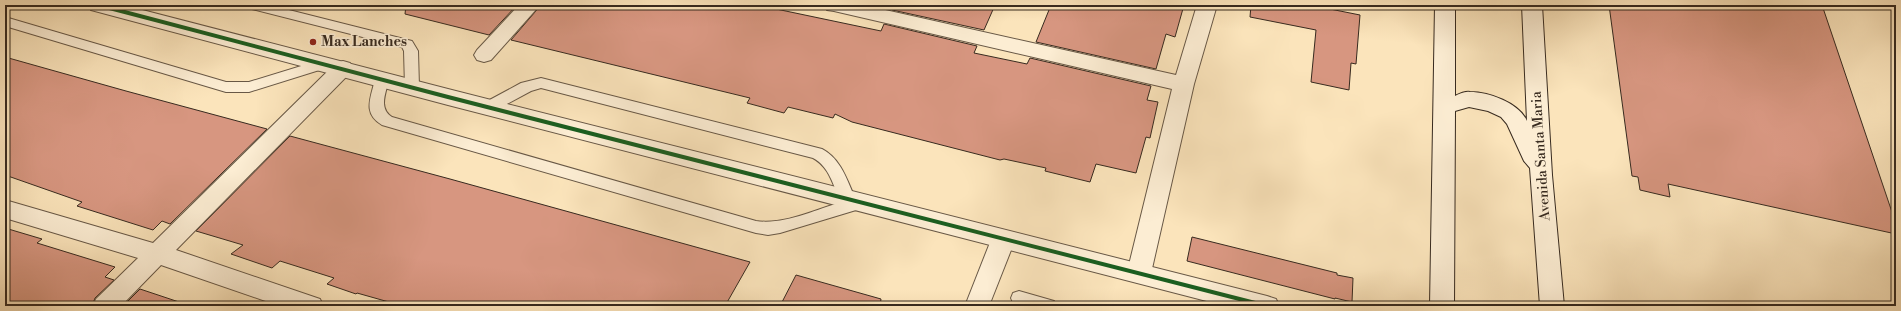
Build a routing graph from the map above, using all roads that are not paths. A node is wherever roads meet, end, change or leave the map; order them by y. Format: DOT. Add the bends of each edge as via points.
graph roads {
  1 [pos="252,5"];
  2 [pos="530,5"];
  3 [pos="834,5"];
  4 [pos="1207,5"];
  5 [pos="1446,5"];
  6 [pos="1532,5"];
  7 [pos="113,6"];
  8 [pos="5,21"];
  9 [pos="484,55"];
  10 [pos="333,66"];
  11 [pos="382,79"];
  12 [pos="1184,84"];
  13 [pos="412,87"];
  14 [pos="1444,107"];
  15 [pos="488,108"];
  16 [pos="1541,175"];
  17 [pos="854,201"];
  18 [pos="5,209"];
  19 [pos="1003,240"];
  20 [pos="157,254"];
  21 [pos="1139,273"];
  22 [pos="1019,298"];
  23 [pos="105,306"];
  24 [pos="311,306"];
  25 [pos="977,306"];
  26 [pos="1048,306"];
  27 [pos="1267,306"];
  28 [pos="1442,306"];
  29 [pos="1552,306"];
  1 -- 13 [label="lane" via="407,44 411,51"];
  2 -- 9 [label="street"];
  3 -- 12 [label="street"];
  4 -- 12 [label="street"];
  5 -- 14 [label="street"];
  6 -- 16 [label="street, Avenida Santa Maria"];
  7 -- 10 [label="street"];
  8 -- 10 [label="lane" via="226,86 249,87"];
  10 -- 11 [label="street"];
  10 -- 20 [label="street"];
  11 -- 13 [label="street"];
  11 -- 17 [label="lane" via="376,108 378,116 387,121 756,227 780,227"];
  12 -- 21 [label="street"];
  13 -- 15 [label="street"];
  14 -- 16 [label="street" via="1469,98 1508,112 1516,119"];
  14 -- 28 [label="street"];
  15 -- 17 [label="street"];
  15 -- 17 [label="lane" via="526,87 541,83 810,151 825,156"];
  16 -- 29 [label="street, Avenida Santa Maria"];
  17 -- 19 [label="street"];
  18 -- 20 [label="street"];
  19 -- 21 [label="street"];
  19 -- 25 [label="street"];
  20 -- 23 [label="street"];
  20 -- 24 [label="street"];
  21 -- 27 [label="street"];
  22 -- 26 [label="lane"];
}
